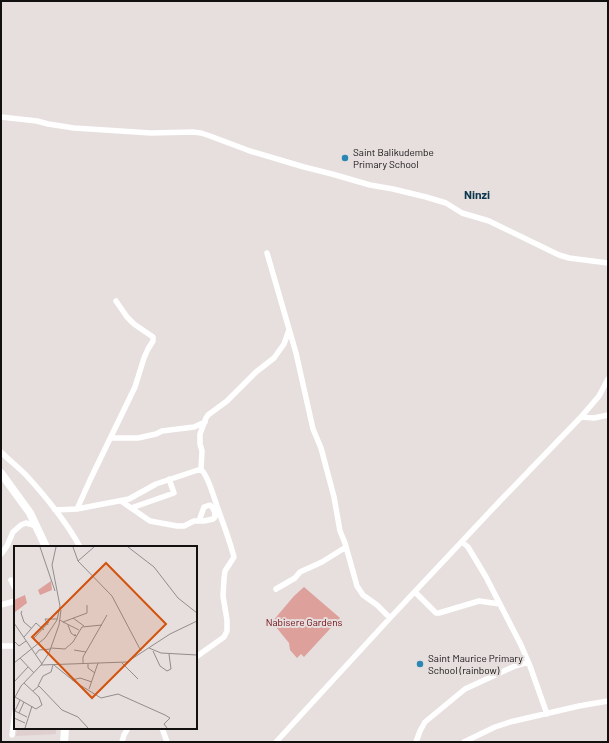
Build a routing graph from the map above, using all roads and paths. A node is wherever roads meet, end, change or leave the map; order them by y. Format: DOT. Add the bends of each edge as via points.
graph roads {
  1 [pos="1,117"];
  2 [pos="267,253"];
  3 [pos="608,263"];
  4 [pos="116,302"];
  5 [pos="289,329"];
  6 [pos="608,379"];
  7 [pos="608,415"];
  8 [pos="581,417"];
  9 [pos="205,421"];
  10 [pos="110,439"];
  11 [pos="1,452"];
  12 [pos="201,469"];
  13 [pos="1,474"];
  14 [pos="169,479"];
  15 [pos="121,501"];
  16 [pos="131,508"];
  17 [pos="78,509"];
  18 [pos="54,510"];
  19 [pos="199,521"];
  20 [pos="36,526"];
  21 [pos="462,542"];
  22 [pos="46,546"];
  23 [pos="79,546"];
  24 [pos="346,548"];
  25 [pos="2,551"];
  26 [pos="11,580"];
  27 [pos="14,586"];
  28 [pos="276,589"];
  29 [pos="415,592"];
  30 [pos="14,601"];
  31 [pos="500,604"];
  32 [pos="1,605"];
  33 [pos="390,618"];
  34 [pos="1,646"];
  35 [pos="14,646"];
  36 [pos="197,656"];
  37 [pos="528,662"];
  38 [pos="608,701"];
  39 [pos="547,714"];
  40 [pos="14,720"];
  41 [pos="65,729"];
  42 [pos="127,729"];
  43 [pos="162,729"];
  44 [pos="12,735"];
  45 [pos="64,742"];
  46 [pos="122,742"];
  47 [pos="167,742"];
  48 [pos="276,742"];
  49 [pos="416,742"];
  50 [pos="464,742"];
  1 -- 3 [label="street" via="74,128 145,133 201,133 304,167 446,203 462,213 489,221 558,255"];
  2 -- 5 [label="street"];
  4 -- 10 [label="street" via="134,324 154,339"];
  5 -- 9 [label="street" via="284,344 274,358 208,415"];
  5 -- 24 [label="street"];
  6 -- 8 [label="street" via="599,396"];
  7 -- 8 [label="street"];
  8 -- 21 [label="street"];
  9 -- 10 [label="street" via="198,426 162,431 138,438"];
  9 -- 12 [label="street" via="200,434"];
  10 -- 17 [label="street"];
  11 -- 18 [label="street" via="26,474"];
  12 -- 14 [label="street"];
  12 -- 36 [label="street" via="210,486 234,557 224,579 227,631 224,637"];
  13 -- 20 [label="highway" via="27,508"];
  14 -- 15 [label="street"];
  14 -- 16 [label="street" via="174,493"];
  15 -- 16 [label="street"];
  15 -- 17 [label="street"];
  16 -- 19 [label="street" via="150,520 177,526"];
  17 -- 18 [label="street"];
  18 -- 23 [label="street"];
  20 -- 22 [label="highway"];
  20 -- 25 [label="street" via="26,523 21,525 13,532"];
  21 -- 29 [label="street"];
  21 -- 31 [label="street" via="468,547"];
  24 -- 28 [label="street" via="300,572 295,578"];
  24 -- 33 [label="street" via="363,596"];
  26 -- 27 [label="street"];
  29 -- 31 [label="street" via="436,613 479,602"];
  29 -- 33 [label="street"];
  30 -- 32 [label="street"];
  31 -- 37 [label="street"];
  33 -- 48 [label="street"];
  34 -- 35 [label="street"];
  37 -- 39 [label="street"];
  37 -- 49 [label="street" via="465,689 425,722"];
  38 -- 39 [label="street"];
  39 -- 50 [label="street" via="504,724"];
  40 -- 44 [label="street"];
  41 -- 45 [label="highway"];
  42 -- 46 [label="street"];
  43 -- 47 [label="street"];
}
